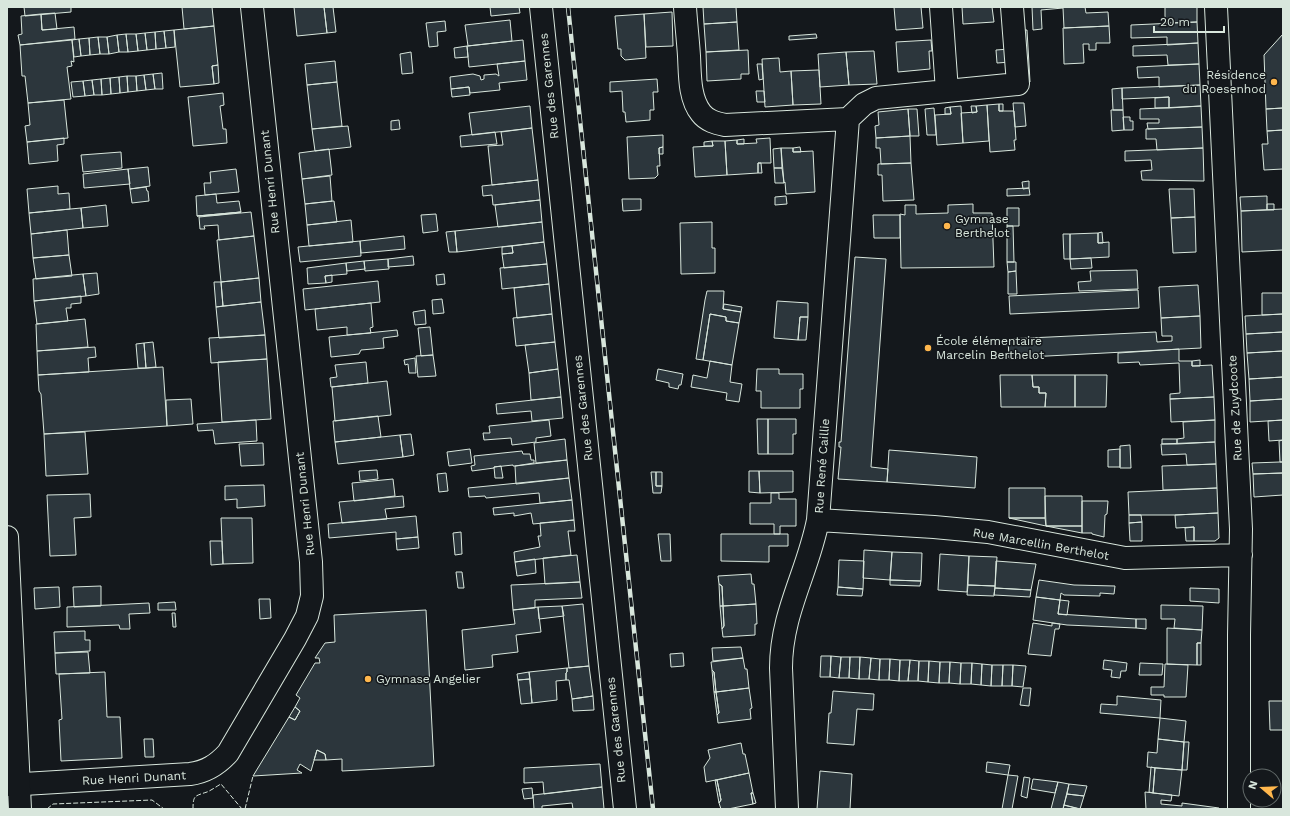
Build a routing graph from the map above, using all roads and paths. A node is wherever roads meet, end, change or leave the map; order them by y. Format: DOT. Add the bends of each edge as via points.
graph roads {
  1 [pos="252,7"];
  2 [pos="541,7"];
  3 [pos="685,7"];
  4 [pos="941,7"];
  5 [pos="1012,7"];
  6 [pos="1216,7"];
  7 [pos="947,91"];
  8 [pos="848,119"];
  9 [pos="818,520"];
  10 [pos="7,537"];
  11 [pos="7,546"];
  12 [pos="1241,555"];
  13 [pos="13,785"];
  14 [pos="20,809"];
  15 [pos="624,809"];
  16 [pos="787,809"];
  17 [pos="1239,809"];
  1 -- 13 [label="street, Rue Henri Dunant" via="309,547 312,596 307,616 228,753 215,766 199,773"];
  2 -- 15 [label="street, Rue des Garennes"];
  3 -- 8 [label="street" via="693,95 697,108 709,120 725,124"];
  4 -- 7 [label="street"];
  5 -- 7 [label="street" via="1018,84"];
  6 -- 12 [label="street, Rue de Zuydcoote"];
  7 -- 8 [label="street" via="876,98 864,104"];
  8 -- 9 [label="street, Rue René Caillie"];
  9 -- 12 [label="street, Rue Marcellin Berthelot" via="988,532 1125,558"];
  9 -- 16 [label="street, Rue René Caillie" via="791,605 782,646"];
  10 -- 11 [label="street"];
  11 -- 13 [label="street"];
  12 -- 17 [label="street, Rue de Zuydcoote"];
  13 -- 14 [label="street"];
}
